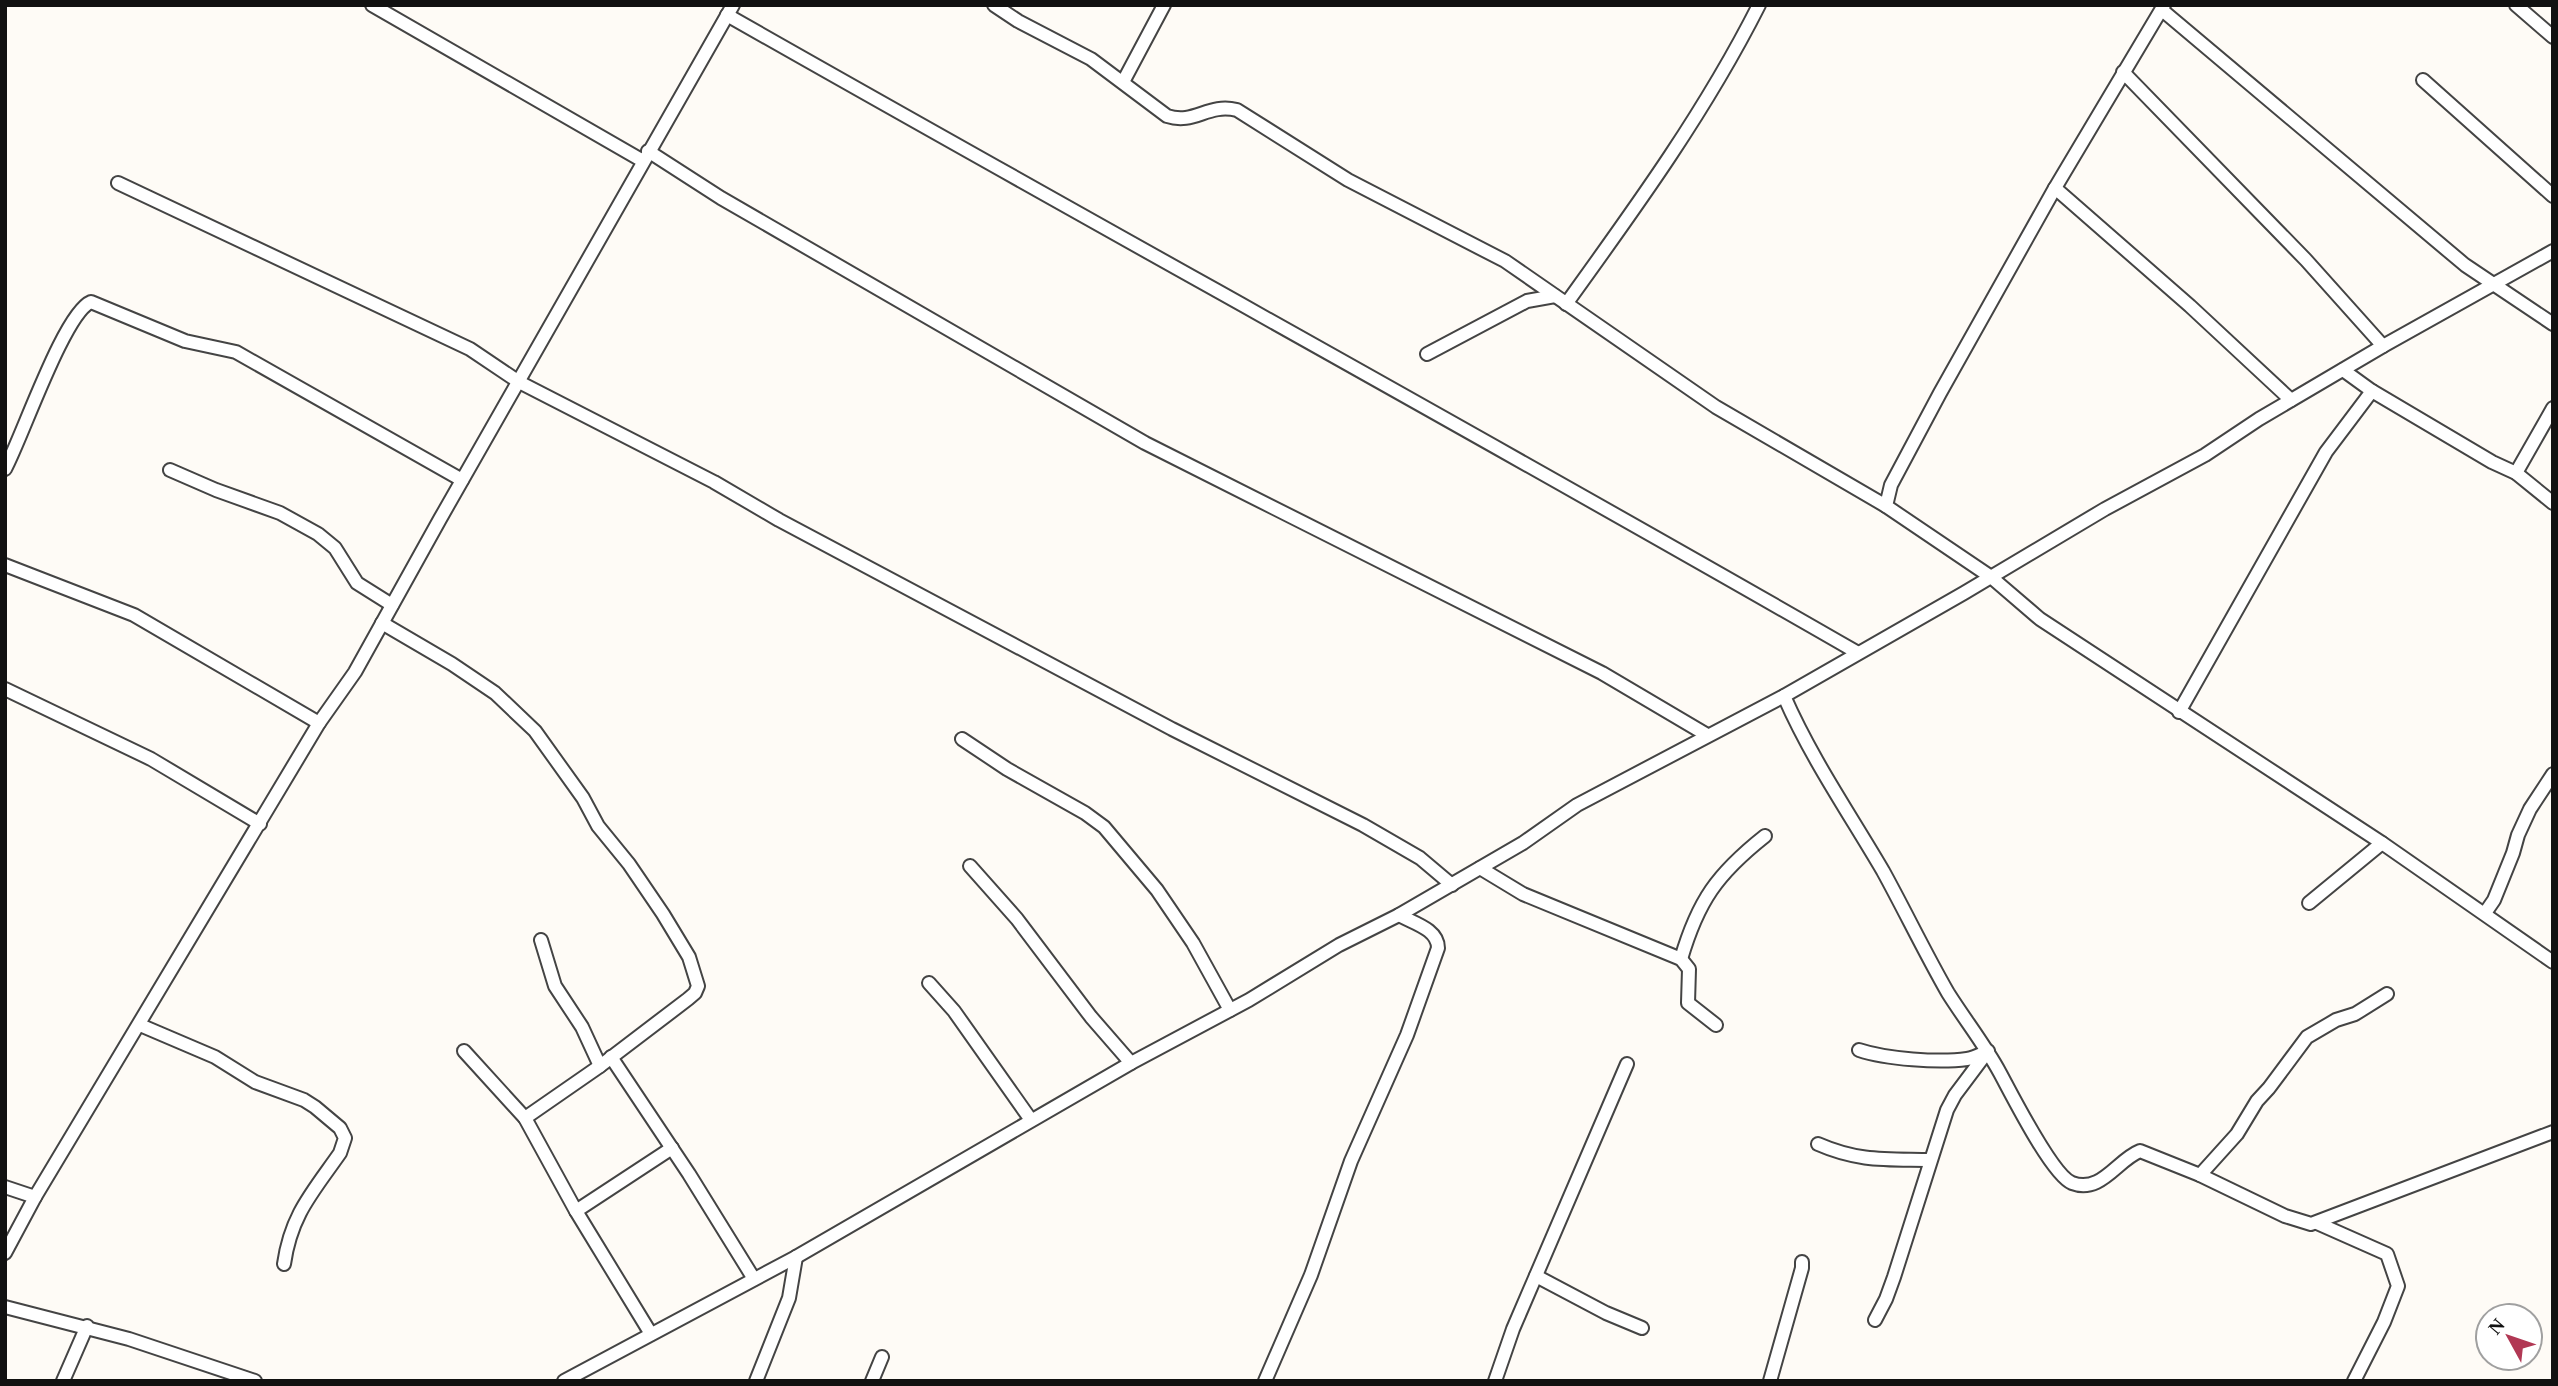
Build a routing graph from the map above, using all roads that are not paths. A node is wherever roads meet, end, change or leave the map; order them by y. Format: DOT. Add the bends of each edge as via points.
graph roads {
  1 [pos="372,5"];
  2 [pos="994,5"];
  3 [pos="1164,5"];
  4 [pos="1759,5"];
  5 [pos="2516,5"];
  6 [pos="2163,7"];
  7 [pos="730,10"];
  8 [pos="2553,37"];
  9 [pos="2123,72"];
  10 [pos="2423,80"];
  11 [pos="1123,82"];
  12 [pos="645,156"];
  13 [pos="118,183"];
  14 [pos="2055,188"];
  15 [pos="2553,196"];
  16 [pos="2553,251"];
  17 [pos="2494,284"];
  18 [pos="1561,300"];
  19 [pos="2553,324"];
  20 [pos="2383,346"];
  21 [pos="1427,354"];
  22 [pos="2343,370"];
  23 [pos="519,382"];
  24 [pos="2372,391"];
  25 [pos="2291,400"];
  26 [pos="2553,408"];
  27 [pos="5,469"];
  28 [pos="170,470"];
  29 [pos="2516,473"];
  30 [pos="462,480"];
  31 [pos="2553,503"];
  32 [pos="1886,506"];
  33 [pos="5,565"];
  34 [pos="1992,577"];
  35 [pos="392,605"];
  36 [pos="382,623"];
  37 [pos="1858,653"];
  38 [pos="5,690"];
  39 [pos="1784,696"];
  40 [pos="2179,712"];
  41 [pos="319,723"];
  42 [pos="1707,735"];
  43 [pos="962,739"];
  44 [pos="2553,774"];
  45 [pos="260,824"];
  46 [pos="1765,836"];
  47 [pos="2382,843"];
  48 [pos="970,866"];
  49 [pos="1480,868"];
  50 [pos="1452,885"];
  51 [pos="2309,903"];
  52 [pos="2485,913"];
  53 [pos="1399,915"];
  54 [pos="541,940"];
  55 [pos="1681,959"];
  56 [pos="2553,962"];
  57 [pos="929,983"];
  58 [pos="2387,994"];
  59 [pos="1230,1010"];
  60 [pos="140,1025"];
  61 [pos="1716,1025"];
  62 [pos="1860,1050"];
  63 [pos="464,1051"];
  64 [pos="1988,1051"];
  65 [pos="606,1061"];
  66 [pos="1131,1063"];
  67 [pos="1627,1064"];
  68 [pos="525,1118"];
  69 [pos="1031,1120"];
  70 [pos="2553,1132"];
  71 [pos="1818,1144"];
  72 [pos="672,1148"];
  73 [pos="1930,1160"];
  74 [pos="2200,1175"];
  75 [pos="5,1187"];
  76 [pos="35,1197"];
  77 [pos="576,1211"];
  78 [pos="2317,1223"];
  79 [pos="5,1253"];
  80 [pos="796,1256"];
  81 [pos="1802,1262"];
  82 [pos="284,1264"];
  83 [pos="1536,1276"];
  84 [pos="754,1279"];
  85 [pos="5,1307"];
  86 [pos="1875,1320"];
  87 [pos="87,1326"];
  88 [pos="1642,1328"];
  89 [pos="650,1334"];
  90 [pos="882,1357"];
  91 [pos="63,1381"];
  92 [pos="255,1381"];
  93 [pos="564,1381"];
  94 [pos="756,1381"];
  95 [pos="872,1381"];
  96 [pos="1265,1381"];
  97 [pos="1495,1381"];
  98 [pos="1770,1381"];
  99 [pos="2354,1381"];
  1 -- 12 [label="street"];
  2 -- 11 [label="street"];
  3 -- 11 [label="street"];
  4 -- 18 [label="street" via="1700,112 1643,198"];
  5 -- 8 [label="street"];
  6 -- 9 [label="street"];
  6 -- 17 [label="street" via="2465,265"];
  7 -- 12 [label="street"];
  7 -- 37 [label="street" via="1082,217"];
  9 -- 14 [label="street"];
  9 -- 20 [label="street" via="2315,269"];
  10 -- 15 [label="street"];
  11 -- 18 [label="street" via="1167,116 1180,120 1212,109 1237,110 1348,180 1505,261"];
  12 -- 23 [label="street"];
  12 -- 42 [label="street" via="1145,443 1602,673"];
  13 -- 23 [label="street" via="470,349"];
  14 -- 25 [label="street"];
  14 -- 32 [label="street" via="1909,451"];
  16 -- 17 [label="street"];
  17 -- 19 [label="street"];
  17 -- 20 [label="street"];
  18 -- 21 [label="street" via="1527,301"];
  18 -- 32 [label="street" via="1716,407"];
  20 -- 22 [label="street"];
  22 -- 24 [label="street"];
  22 -- 25 [label="street"];
  23 -- 30 [label="street"];
  23 -- 50 [label="street" via="1172,729 1363,825 1420,859"];
  24 -- 29 [label="street"];
  24 -- 40 [label="street" via="2326,452"];
  25 -- 34 [label="street" via="2205,455"];
  26 -- 29 [label="street"];
  27 -- 30 [label="street" via="63,336 91,302 185,341 236,352"];
  28 -- 35 [label="street" via="280,513 318,534 335,548 357,583"];
  29 -- 31 [label="street"];
  30 -- 35 [label="street"];
  32 -- 34 [label="street"];
  33 -- 41 [label="street" via="134,615"];
  34 -- 37 [label="street"];
  34 -- 40 [label="street" via="2040,619"];
  35 -- 36 [label="street"];
  36 -- 41 [label="street"];
  36 -- 65 [label="street" via="495,693 535,731 689,957 698,986 695,993"];
  37 -- 39 [label="street"];
  38 -- 45 [label="street" via="151,759"];
  39 -- 42 [label="street"];
  39 -- 64 [label="street" via="1948,993"];
  40 -- 47 [label="street"];
  41 -- 45 [label="street"];
  42 -- 49 [label="street" via="1577,805"];
  43 -- 59 [label="street" via="1104,827 1157,890"];
  44 -- 52 [label="street" via="2530,809"];
  45 -- 60 [label="street"];
  46 -- 55 [label="street" via="1727,868 1711,889 1689,931"];
  47 -- 51 [label="street"];
  47 -- 52 [label="street"];
  48 -- 66 [label="street"];
  49 -- 50 [label="street"];
  49 -- 55 [label="street" via="1523,894"];
  50 -- 53 [label="street"];
  52 -- 56 [label="street"];
  53 -- 59 [label="street"];
  53 -- 96 [label="street" via="1434,934 1438,948"];
  54 -- 65 [label="street" via="555,986"];
  55 -- 61 [label="street" via="1689,969 1688,1003"];
  57 -- 69 [label="street"];
  58 -- 74 [label="street" via="2307,1037 2237,1134"];
  59 -- 66 [label="street"];
  60 -- 76 [label="street"];
  60 -- 82 [label="street" via="215,1057 255,1082 304,1100 340,1128 344,1143 297,1216"];
  62 -- 64 [label="street" via="1882,1056 1943,1059 1969,1059"];
  63 -- 68 [label="street"];
  64 -- 73 [label="street" via="1955,1095"];
  64 -- 74 [label="street" via="2065,1180 2088,1185 2097,1182 2140,1151"];
  65 -- 68 [label="street"];
  65 -- 72 [label="street"];
  66 -- 69 [label="street"];
  67 -- 83 [label="street"];
  68 -- 77 [label="street"];
  69 -- 80 [label="street"];
  70 -- 78 [label="street"];
  71 -- 73 [label="street" via="1864,1159"];
  72 -- 77 [label="street"];
  72 -- 84 [label="street"];
  73 -- 86 [label="street" via="1894,1277"];
  74 -- 78 [label="street" via="2285,1216"];
  75 -- 76 [label="street"];
  76 -- 79 [label="street"];
  77 -- 89 [label="street"];
  78 -- 99 [label="street" via="2387,1254 2398,1286"];
  80 -- 84 [label="street"];
  80 -- 94 [label="street" via="789,1298"];
  81 -- 98 [label="street"];
  83 -- 88 [label="street"];
  83 -- 97 [label="street"];
  84 -- 89 [label="street"];
  85 -- 87 [label="street"];
  87 -- 91 [label="street"];
  87 -- 92 [label="street"];
  89 -- 93 [label="street"];
  90 -- 95 [label="street"];
}
